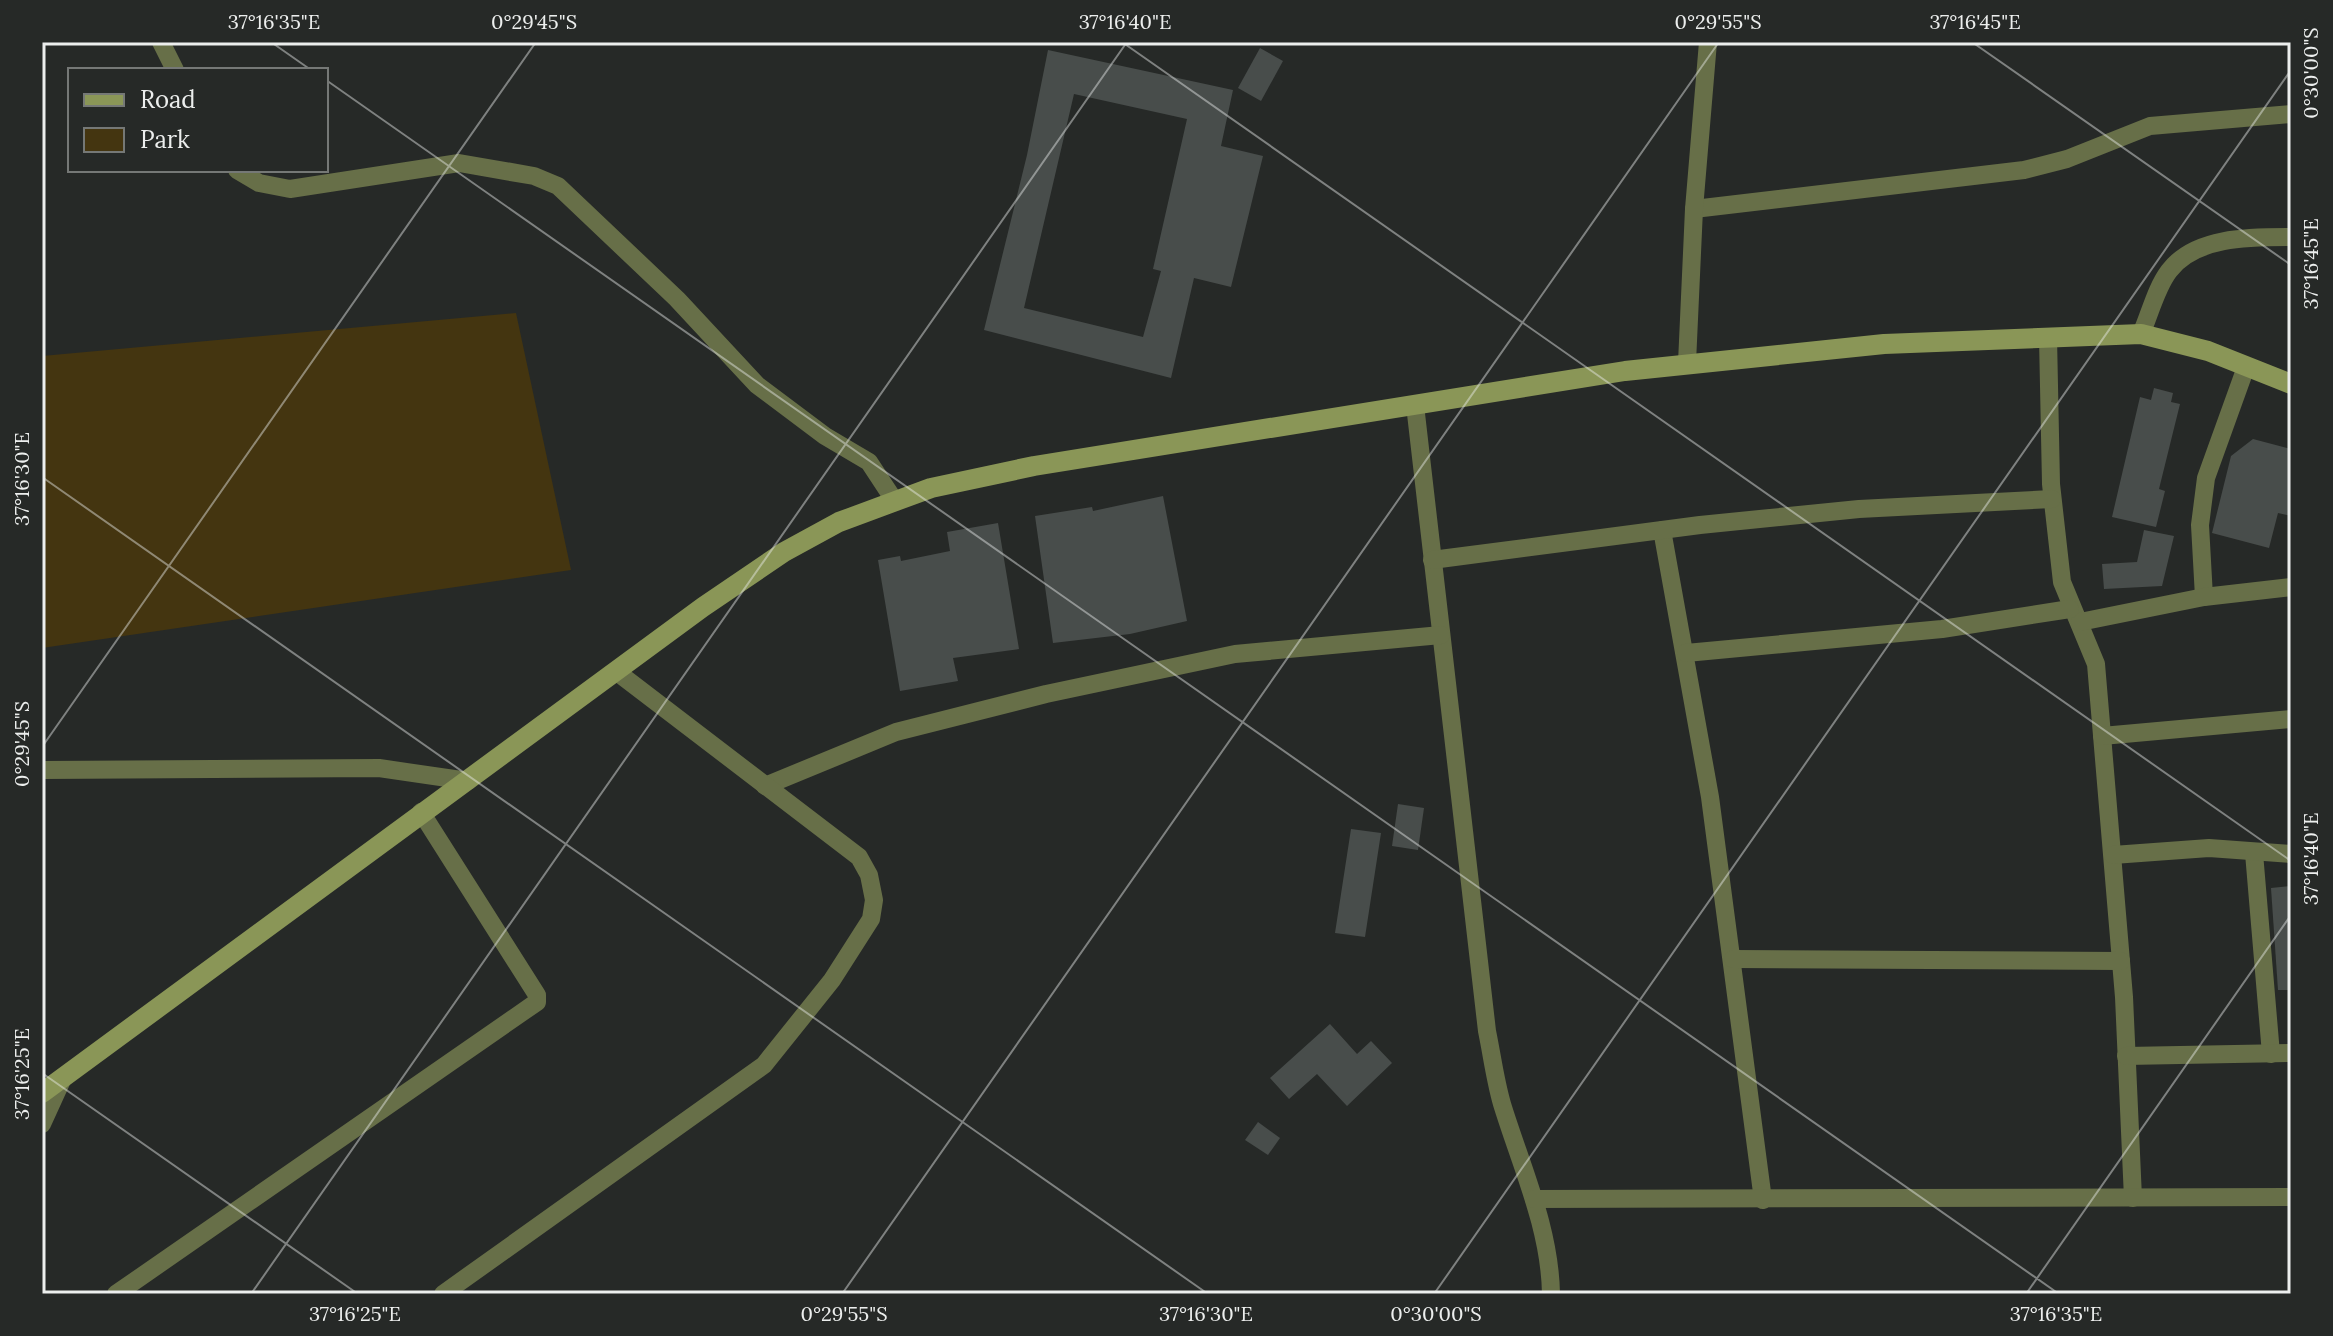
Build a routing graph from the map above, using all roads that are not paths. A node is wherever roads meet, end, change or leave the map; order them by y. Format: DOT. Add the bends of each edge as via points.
graph roads {
  1 [pos="161,42"];
  2 [pos="1708,42"];
  3 [pos="174,68"];
  4 [pos="2291,114"];
  5 [pos="240,172"];
  6 [pos="1694,209"];
  7 [pos="2291,237"];
  8 [pos="2141,334"];
  9 [pos="2048,337"];
  10 [pos="1687,363"];
  11 [pos="2246,367"];
  12 [pos="2291,384"];
  13 [pos="1415,405"];
  14 [pos="2052,499"];
  15 [pos="894,500"];
  16 [pos="1662,530"];
  17 [pos="1432,560"];
  18 [pos="2291,587"];
  19 [pos="2204,597"];
  20 [pos="2075,615"];
  21 [pos="1441,635"];
  22 [pos="1686,653"];
  23 [pos="617,672"];
  24 [pos="2291,719"];
  25 [pos="2102,736"];
  26 [pos="42,770"];
  27 [pos="468,781"];
  28 [pos="765,786"];
  29 [pos="421,812"];
  30 [pos="2254,853"];
  31 [pos="2291,854"];
  32 [pos="2113,855"];
  33 [pos="1733,959"];
  34 [pos="2121,961"];
  35 [pos="2291,1053"];
  36 [pos="2271,1054"];
  37 [pos="2126,1056"];
  38 [pos="63,1078"];
  39 [pos="42,1093"];
  40 [pos="42,1124"];
  41 [pos="2291,1197"];
  42 [pos="2133,1198"];
  43 [pos="1534,1199"];
  44 [pos="1763,1200"];
  45 [pos="116,1294"];
  46 [pos="443,1294"];
  47 [pos="1551,1294"];
  1 -- 3 [label="street"];
  2 -- 6 [label="street"];
  4 -- 6 [label="street" via="2150,126 2024,170"];
  5 -- 15 [label="street" via="259,183 290,189 459,163 521,173 558,186 677,299 757,385 869,462"];
  6 -- 10 [label="street"];
  7 -- 8 [label="street" via="2241,237 2203,248 2177,263"];
  8 -- 9 [label="main road"];
  8 -- 11 [label="main road"];
  9 -- 10 [label="main road" via="1884,344"];
  9 -- 14 [label="street"];
  10 -- 13 [label="main road"];
  11 -- 12 [label="main road"];
  11 -- 19 [label="street" via="2206,478 2200,525"];
  13 -- 15 [label="main road" via="1034,466"];
  13 -- 17 [label="street"];
  14 -- 16 [label="street" via="1859,509"];
  14 -- 20 [label="street" via="2062,582"];
  15 -- 23 [label="main road" via="784,552"];
  16 -- 17 [label="street"];
  16 -- 22 [label="street"];
  17 -- 21 [label="street"];
  18 -- 19 [label="street"];
  19 -- 20 [label="street"];
  20 -- 22 [label="street"];
  20 -- 25 [label="street" via="2096,664"];
  21 -- 28 [label="street" via="1235,654 1046,694 896,732"];
  21 -- 43 [label="street" via="1487,1031 1501,1100"];
  22 -- 33 [label="street"];
  23 -- 27 [label="main road"];
  23 -- 28 [label="street"];
  24 -- 25 [label="street"];
  25 -- 32 [label="street"];
  26 -- 27 [label="street" via="379,768"];
  27 -- 29 [label="main road"];
  28 -- 46 [label="street" via="859,857 869,875 871,919 840,968 764,1065"];
  29 -- 38 [label="main road"];
  29 -- 45 [label="street" via="537,1002"];
  30 -- 31 [label="street"];
  30 -- 32 [label="street" via="2209,848"];
  30 -- 36 [label="street"];
  32 -- 34 [label="street"];
  33 -- 34 [label="street"];
  33 -- 44 [label="street"];
  34 -- 37 [label="street"];
  35 -- 36 [label="street"];
  36 -- 37 [label="street"];
  37 -- 42 [label="street"];
  38 -- 39 [label="main road"];
  38 -- 40 [label="street"];
  41 -- 42 [label="street"];
  42 -- 44 [label="street"];
  43 -- 44 [label="street"];
  43 -- 47 [label="street" via="1551,1271"];
}
